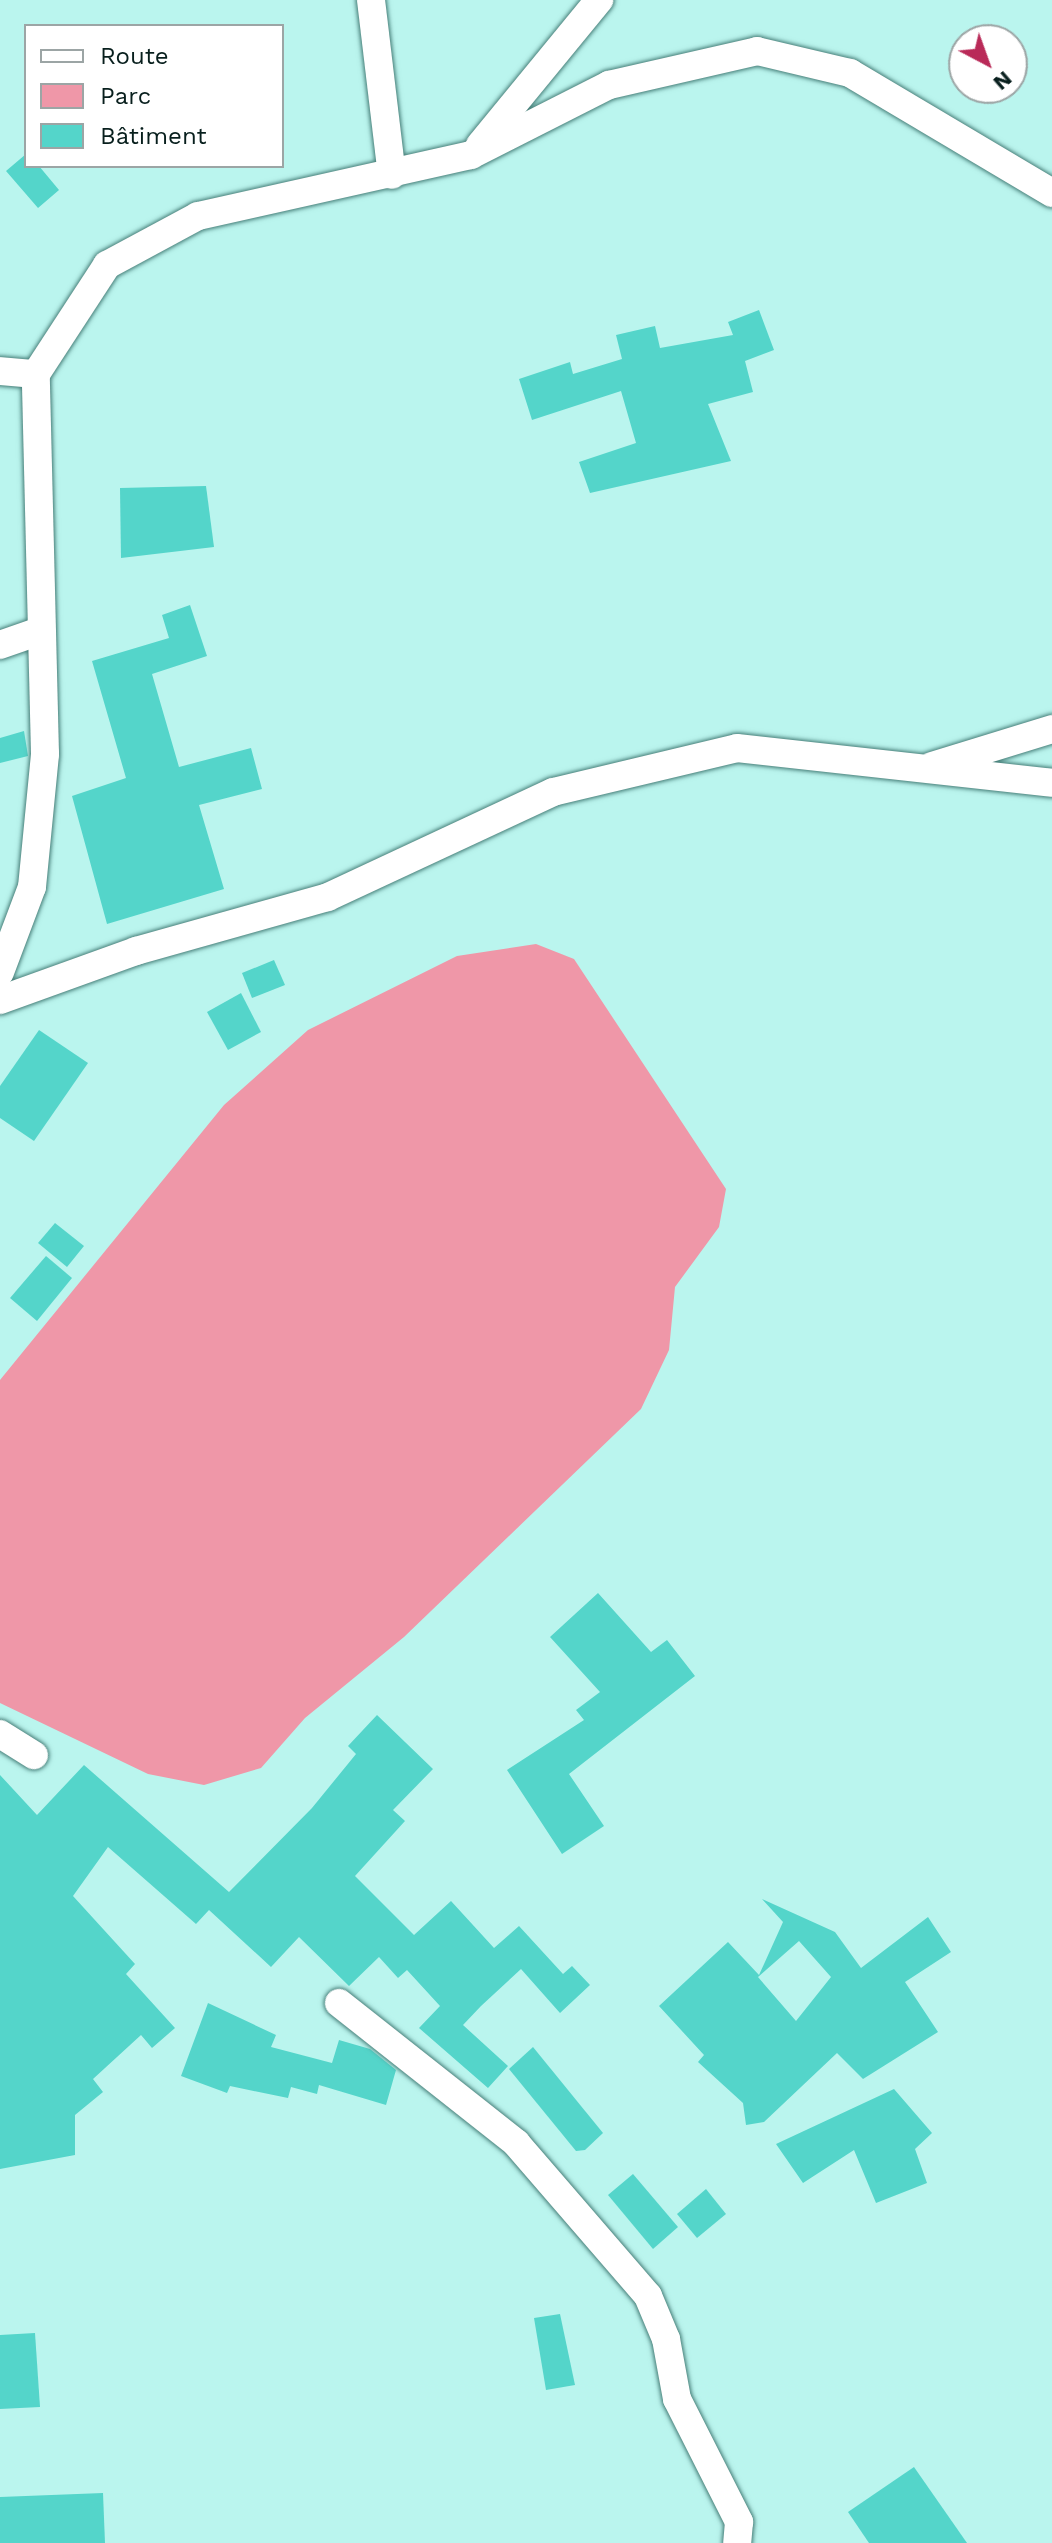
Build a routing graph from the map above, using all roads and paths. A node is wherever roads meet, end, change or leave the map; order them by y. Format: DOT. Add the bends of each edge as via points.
graph roads {
  1 [pos="371,0"];
  2 [pos="599,0"];
  3 [pos="471,155"];
  4 [pos="392,175"];
  5 [pos="1052,193"];
  6 [pos="0,371"];
  7 [pos="36,374"];
  8 [pos="40,631"];
  9 [pos="0,645"];
  10 [pos="1052,729"];
  11 [pos="920,769"];
  12 [pos="1052,783"];
  13 [pos="0,972"];
  14 [pos="0,1000"];
  15 [pos="0,1734"];
  16 [pos="34,1755"];
  17 [pos="339,2003"];
  18 [pos="737,2543"];
  1 -- 4 [label="street"];
  2 -- 3 [label="street"];
  3 -- 4 [label="street"];
  3 -- 5 [label="street" via="609,85 757,51 850,73"];
  4 -- 7 [label="street" via="198,216 107,265"];
  6 -- 7 [label="street"];
  7 -- 8 [label="street"];
  8 -- 9 [label="street"];
  8 -- 13 [label="street" via="45,754 32,887"];
  10 -- 11 [label="street"];
  11 -- 12 [label="street"];
  11 -- 14 [label="street" via="737,748 553,792 328,897 136,951"];
  15 -- 16 [label="street"];
  17 -- 18 [label="street" via="516,2143 648,2296 666,2339 677,2399 739,2522"];
}
